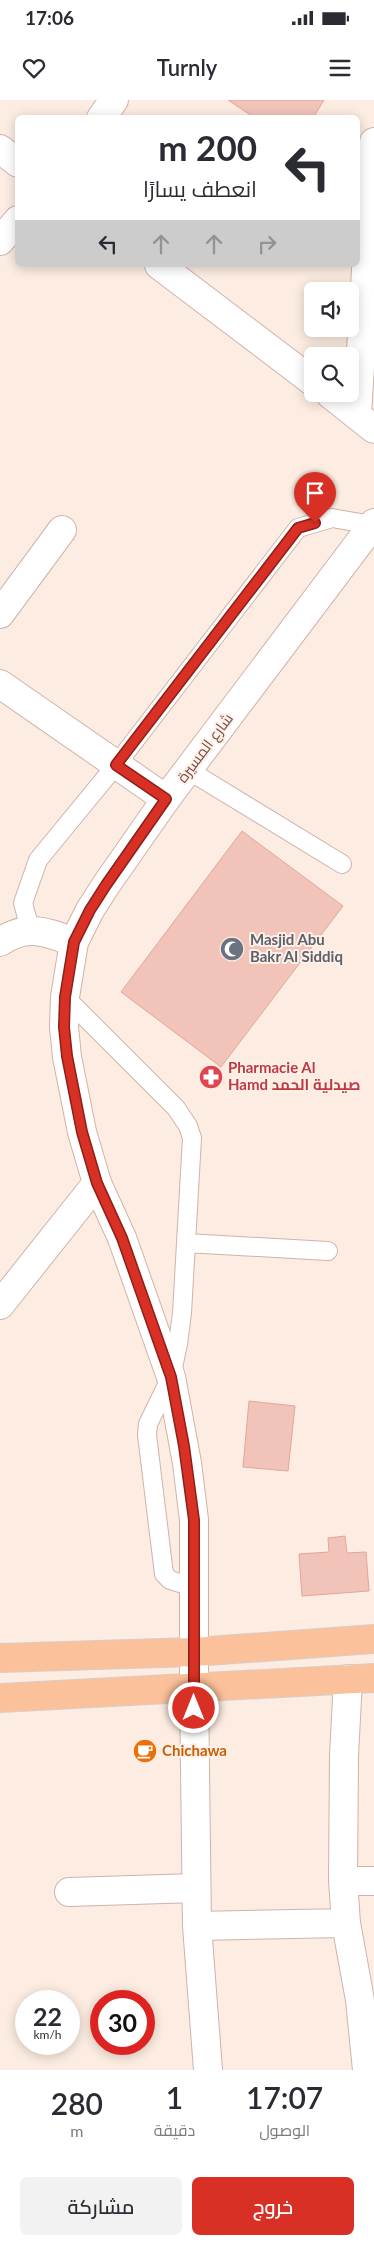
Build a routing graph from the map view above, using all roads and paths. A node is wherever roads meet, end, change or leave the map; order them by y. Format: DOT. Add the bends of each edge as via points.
graph roads {
  1 [pos="114,100"];
  2 [pos="103,115"];
  3 [pos="0,149"];
  4 [pos="374,154"];
  5 [pos="15,161"];
  6 [pos="15,224"];
  7 [pos="0,241"];
  8 [pos="161,267"];
  9 [pos="304,375"];
  10 [pos="341,402"];
  11 [pos="366,421"];
  12 [pos="373,524"];
  13 [pos="62,530"];
  14 [pos="0,614"];
  15 [pos="0,684"];
  16 [pos="116,765"];
  17 [pos="188,770"];
  18 [pos="166,799"];
  19 [pos="342,864"];
  20 [pos="30,929"];
  21 [pos="0,942"];
  22 [pos="74,942"];
  23 [pos="65,997"];
  24 [pos="97,1183"];
  25 [pos="186,1242"];
  26 [pos="328,1251"];
  27 [pos="0,1305"];
  28 [pos="171,1377"];
  29 [pos="193,1587"];
  30 [pos="374,1639"];
  31 [pos="194,1652"];
  32 [pos="0,1658"];
  33 [pos="361,1678"];
  34 [pos="194,1689"];
  35 [pos="0,1698"];
  36 [pos="343,1881"];
  37 [pos="374,1881"];
  38 [pos="196,1888"];
  39 [pos="69,1892"];
  40 [pos="346,1923"];
  41 [pos="197,1926"];
  42 [pos="367,2000"];
  43 [pos="208,2070"];
  44 [pos="367,2070"];
  1 -- 2 [label="street"];
  3 -- 5 [label="street"];
  4 -- 11 [label="street"];
  6 -- 7 [label="street"];
  8 -- 9 [label="street"];
  10 -- 11 [label="street"];
  12 -- 16 [label="lane" via="332,518 298,528"];
  12 -- 17 [label="street, شارع المسيرة"];
  13 -- 14 [label="street"];
  15 -- 16 [label="street"];
  16 -- 18 [label="street"];
  16 -- 20 [label="lane" via="38,860 23,903"];
  17 -- 18 [label="street, شارع المسيرة"];
  17 -- 19 [label="lane"];
  18 -- 22 [label="street, شارع المسيرة" via="106,885"];
  20 -- 21 [label="street"];
  20 -- 22 [label="street"];
  22 -- 23 [label="street, شارع المسيرة"];
  23 -- 24 [label="street, شارع المسيرة" via="67,1056 82,1132"];
  23 -- 25 [label="lane" via="176,1108 188,1126 192,1138"];
  24 -- 27 [label="street"];
  24 -- 28 [label="street, شارع المسيرة" via="122,1238"];
  25 -- 26 [label="lane"];
  25 -- 28 [label="lane" via="182,1313"];
  28 -- 29 [label="street, شارع المسيرة" via="193,1511"];
  28 -- 29 [label="lane" via="148,1424 147,1435 164,1574 170,1580"];
  29 -- 31 [label="street, شارع المسيرة"];
  30 -- 31 [label="main road"];
  31 -- 32 [label="main road"];
  31 -- 34 [label="street, شارع المسيرة"];
  33 -- 34 [label="main road"];
  33 -- 36 [label="street" via="344,1756"];
  34 -- 35 [label="main road"];
  34 -- 38 [label="street, شارع المسيرة"];
  36 -- 37 [label="street"];
  36 -- 40 [label="street"];
  38 -- 39 [label="street"];
  38 -- 41 [label="street, شارع المسيرة"];
  40 -- 41 [label="street"];
  40 -- 42 [label="street"];
  41 -- 43 [label="street, شارع المسيرة"];
  42 -- 44 [label="street"];
}
